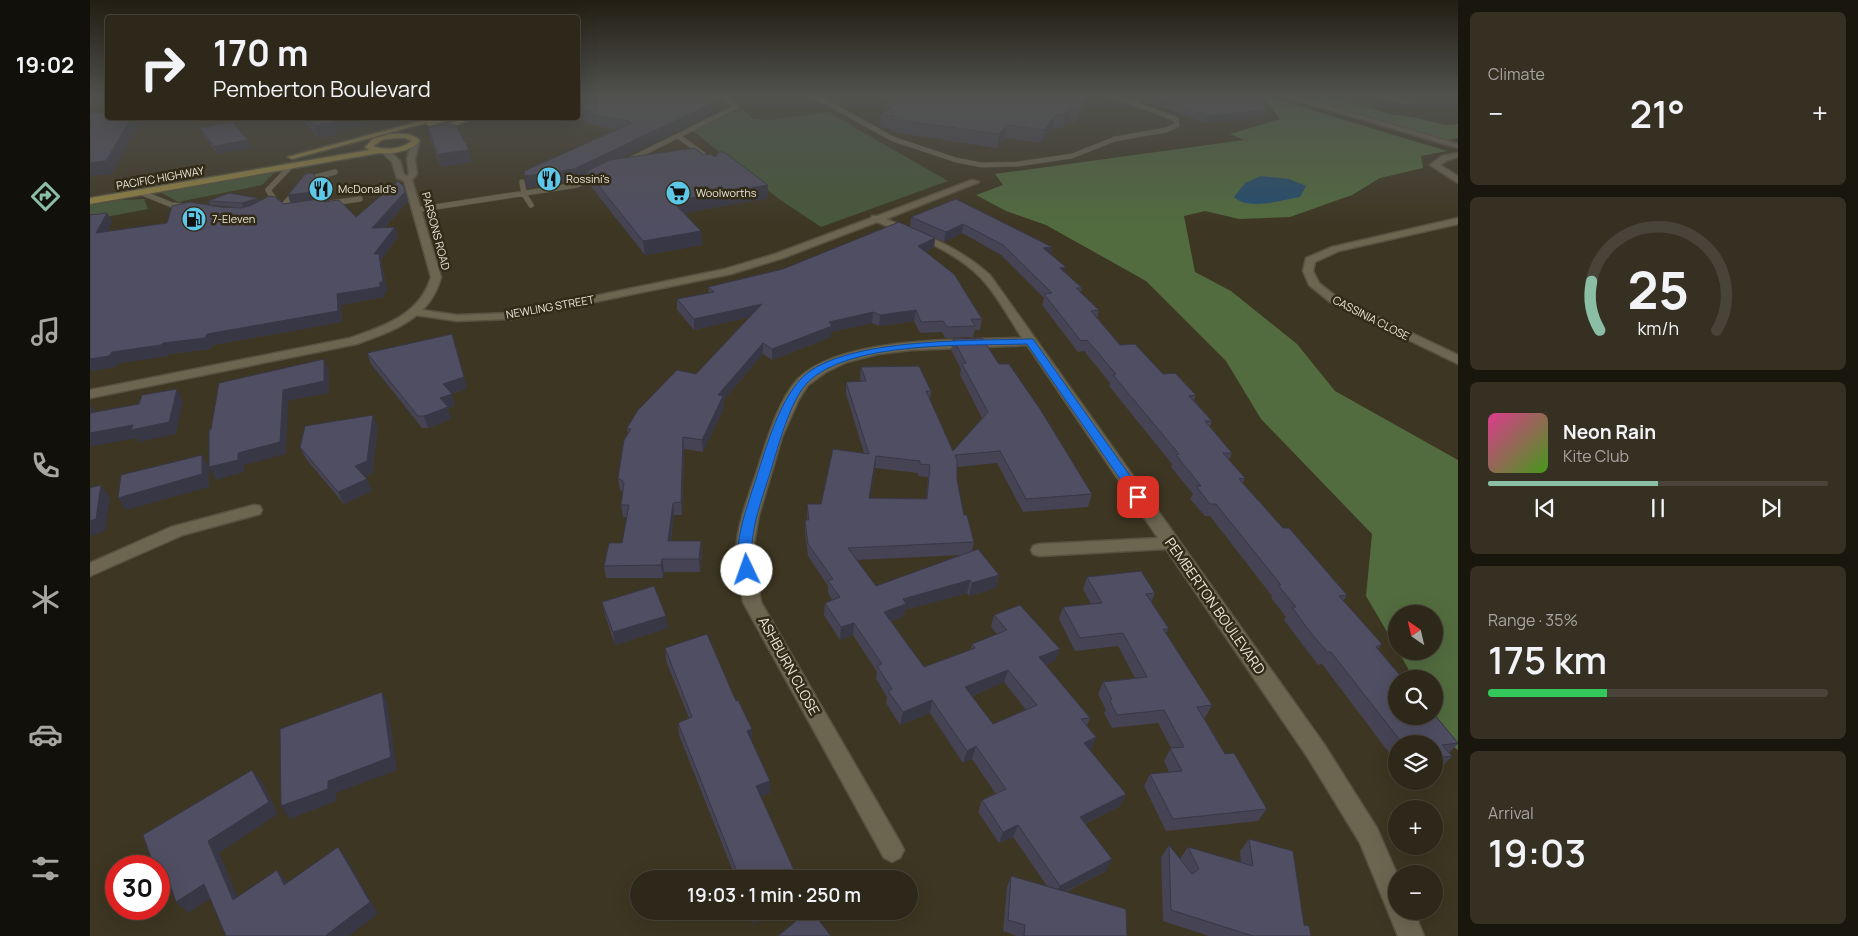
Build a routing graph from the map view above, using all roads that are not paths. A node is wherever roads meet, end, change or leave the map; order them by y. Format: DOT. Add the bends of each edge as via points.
graph roads {
  1 [pos="363,139"];
  2 [pos="381,139"];
  3 [pos="385,139"];
  4 [pos="419,139"];
  5 [pos="673,139"];
  6 [pos="681,139"];
  7 [pos="892,139"];
  8 [pos="1117,139"];
  9 [pos="1432,139"];
  10 [pos="373,141"];
  11 [pos="1458,146"];
  12 [pos="383,150"];
  13 [pos="1458,155"];
  14 [pos="709,160"];
  15 [pos="619,165"];
  16 [pos="290,167"];
  17 [pos="335,172"];
  18 [pos="602,173"];
  19 [pos="408,180"];
  20 [pos="1458,180"];
  21 [pos="522,182"];
  22 [pos="974,182"];
  23 [pos="181,183"];
  24 [pos="140,192"];
  25 [pos="524,194"];
  26 [pos="360,199"];
  27 [pos="90,200"];
  28 [pos="328,203"];
  29 [pos="531,205"];
  30 [pos="189,206"];
  31 [pos="295,206"];
  32 [pos="257,210"];
  33 [pos="416,210"];
  34 [pos="875,218"];
  35 [pos="1458,221"];
  36 [pos="415,312"];
  37 [pos="1030,341"];
  38 [pos="1458,360"];
  39 [pos="90,394"];
  40 [pos="254,510"];
  41 [pos="1171,543"];
  42 [pos="1039,550"];
  43 [pos="90,570"];
  44 [pos="892,850"];
  45 [pos="1388,882"];
  46 [pos="1405,920"];
  47 [pos="1411,936"];
  1 -- 23 [label="main road"];
  2 -- 10 [label="main road, PACIFIC HIGHWAY"];
  3 -- 10 [label="main road"];
  4 -- 12 [label="main road, PACIFIC HIGHWAY" via="401,149"];
  4 -- 19 [label="street, PARSONS ROAD" via="411,159 413,174"];
  5 -- 15 [label="lane"];
  6 -- 14 [label="lane"];
  7 -- 8 [label="lane" via="956,160 982,165 1018,164 1072,156"];
  9 -- 11 [label="street"];
  10 -- 12 [label="main road" via="368,147"];
  10 -- 23 [label="main road, PACIFIC HIGHWAY" via="280,165"];
  12 -- 16 [label="main road, PACIFIC HIGHWAY"];
  12 -- 19 [label="street, PARSONS ROAD" via="396,161 399,174"];
  13 -- 20 [label="street" via="1445,158 1434,166"];
  16 -- 24 [label="main road, PACIFIC HIGHWAY"];
  16 -- 32 [label="lane" via="268,190 274,199"];
  17 -- 31 [label="lane" via="306,179 286,203"];
  18 -- 25 [label="lane" via="577,185"];
  19 -- 33 [label="street, PARSONS ROAD"];
  21 -- 25 [label="lane"];
  22 -- 34 [label="street, NEWLING STREET"];
  23 -- 27 [label="main road, PACIFIC HIGHWAY"];
  24 -- 27 [label="main road, PACIFIC HIGHWAY"];
  24 -- 30 [label="lane" via="172,207"];
  25 -- 29 [label="lane"];
  25 -- 33 [label="lane"];
  26 -- 28 [label="lane"];
  33 -- 36 [label="street, PARSONS ROAD" via="436,277 429,296"];
  34 -- 36 [label="street, NEWLING STREET" via="779,256 717,274 512,316 457,318"];
  34 -- 37 [label="street, PEMBERTON BOULEVARD" via="963,257 986,278"];
  35 -- 38 [label="street, CASSINIA CLOSE" via="1336,249 1310,260 1308,271 1314,285 1334,300"];
  36 -- 39 [label="street" via="386,329 353,341"];
  37 -- 41 [label="street, PEMBERTON BOULEVARD"];
  37 -- 44 [label="street, ASHBURN CLOSE" via="877,350 822,368 803,382 792,399 775,437 751,515 744,554 752,602"];
  40 -- 43 [label="street" via="177,531"];
  41 -- 42 [label="street"];
  41 -- 45 [label="street, PEMBERTON BOULEVARD" via="1316,751 1369,836"];
  46 -- 47 [label="street"];
}
